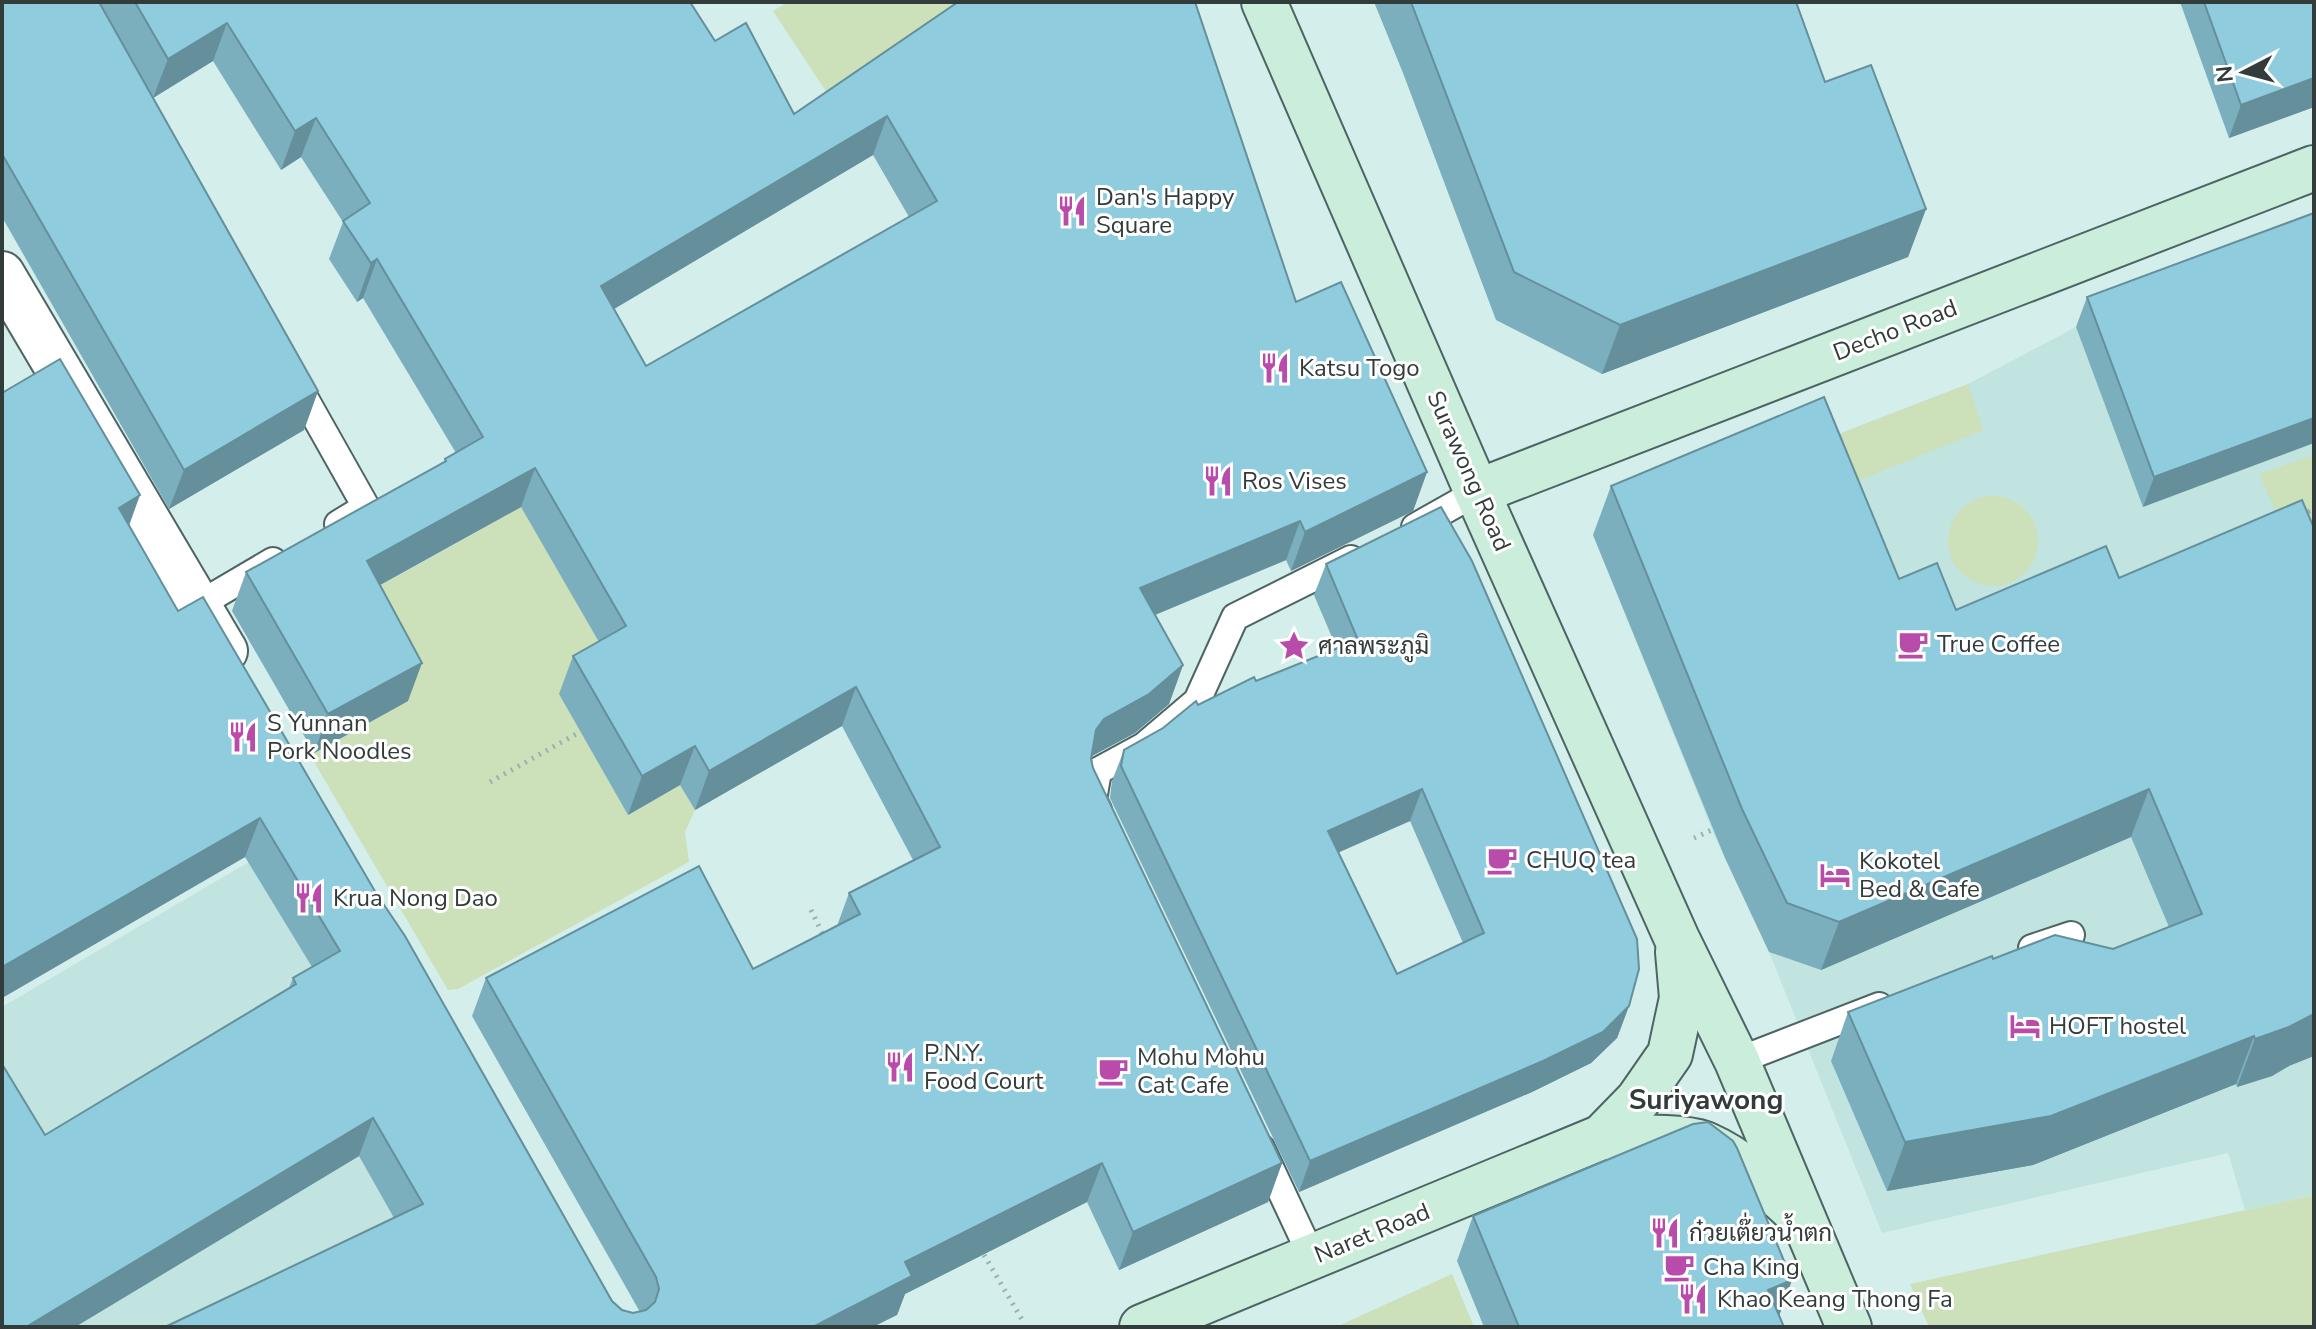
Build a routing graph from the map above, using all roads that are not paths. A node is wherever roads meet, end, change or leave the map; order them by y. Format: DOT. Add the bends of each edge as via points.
graph roads {
  1 [pos="1264,2"];
  2 [pos="2314,168"];
  3 [pos="2,274"];
  4 [pos="281,357"];
  5 [pos="1477,492"];
  6 [pos="1398,536"];
  7 [pos="315,537"];
  8 [pos="1371,550"];
  9 [pos="289,552"];
  10 [pos="200,604"];
  11 [pos="243,682"];
  12 [pos="1107,829"];
  13 [pos="2071,935"];
  14 [pos="1677,939"];
  15 [pos="2015,954"];
  16 [pos="1899,998"];
  17 [pos="1737,1061"];
  18 [pos="1252,1130"];
  19 [pos="1602,1137"];
  20 [pos="1806,1221"];
  21 [pos="1312,1257"];
  22 [pos="1142,1327"];
  23 [pos="1849,1327"];
  1 -- 5 [label="street, Surawong Road"];
  2 -- 5 [label="street, Decho Road"];
  3 -- 10 [label="street"];
  4 -- 7 [label="lane" via="366,507"];
  5 -- 6 [label="lane"];
  5 -- 14 [label="street, Surawong Road"];
  8 -- 12 [label="lane" via="1235,617 1197,701 1144,746 1098,771 1093,800"];
  9 -- 10 [label="lane"];
  10 -- 11 [label="street"];
  13 -- 15 [label="lane"];
  14 -- 17 [label="street, Surawong Road"];
  14 -- 19 [label="street, Surawong Road" via="1682,998 1670,1054 1638,1100"];
  16 -- 17 [label="lane"];
  17 -- 20 [label="street, Surawong Road"];
  18 -- 21 [label="lane"];
  19 -- 20 [label="street, Surawong Road" via="1705,1143 1756,1176"];
  19 -- 21 [label="street, Naret Road"];
  20 -- 23 [label="street, Surawong Road"];
  21 -- 22 [label="street, Naret Road"];
}
